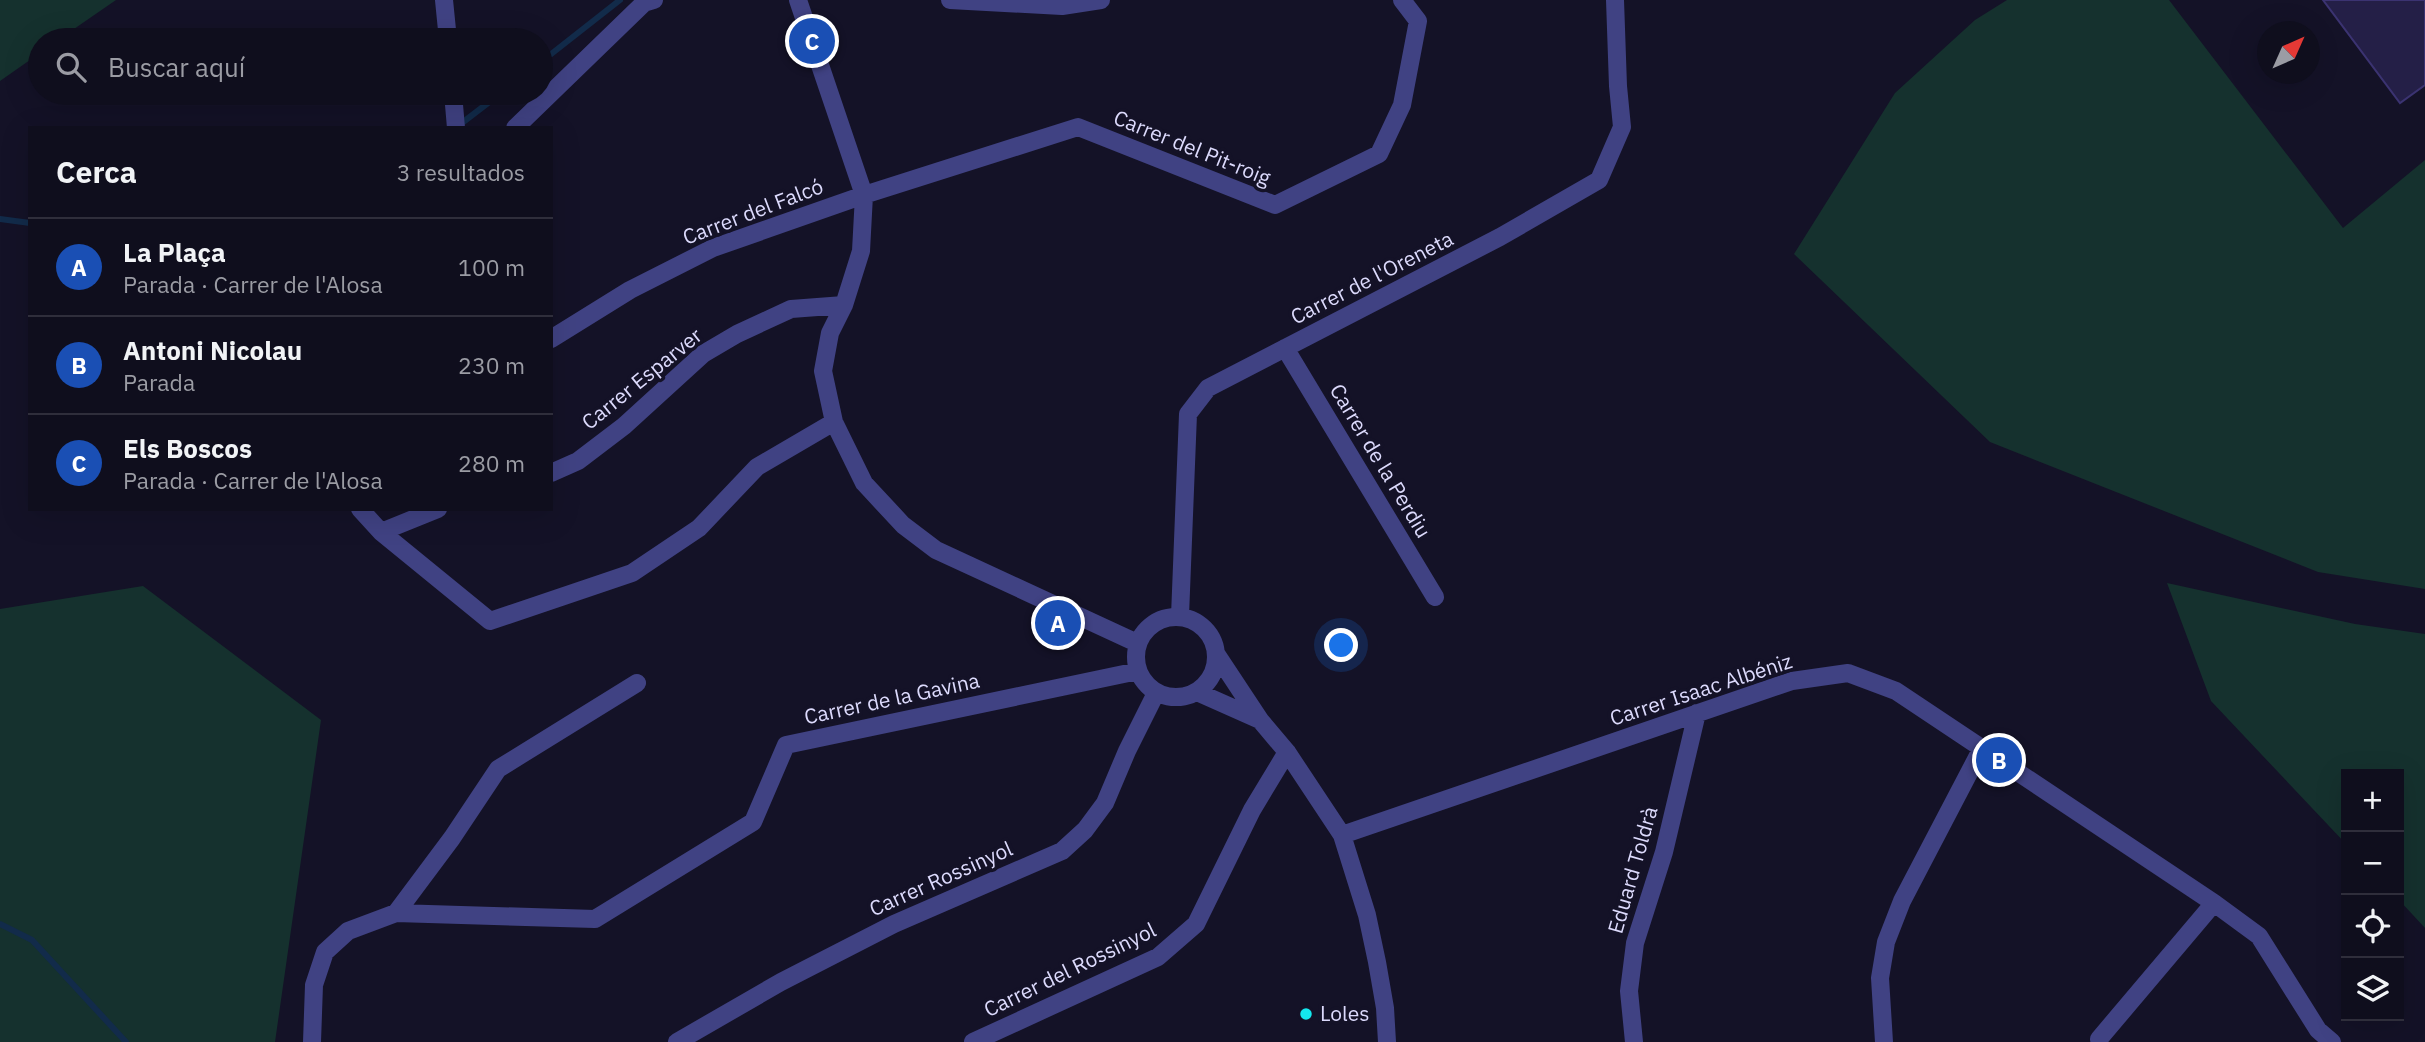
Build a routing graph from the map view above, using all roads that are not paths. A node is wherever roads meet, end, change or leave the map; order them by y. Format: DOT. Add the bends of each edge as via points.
graph roads {
  1 [pos="444,0"];
  2 [pos="654,0"];
  3 [pos="798,0"];
  4 [pos="950,0"];
  5 [pos="1101,0"];
  6 [pos="1402,0"];
  7 [pos="1615,0"];
  8 [pos="447,28"];
  9 [pos="553,91"];
  10 [pos="539,105"];
  11 [pos="517,126"];
  12 [pos="864,195"];
  13 [pos="844,304"];
  14 [pos="553,338"];
  15 [pos="1285,348"];
  16 [pos="834,422"];
  17 [pos="553,472"];
  18 [pos="362,511"];
  19 [pos="433,511"];
  20 [pos="381,532"];
  21 [pos="1435,597"];
  22 [pos="1180,616"];
  23 [pos="1137,643"];
  24 [pos="1217,655"];
  25 [pos="1138,671"];
  26 [pos="637,683"];
  27 [pos="1197,692"];
  28 [pos="1156,693"];
  29 [pos="1697,713"];
  30 [pos="1260,720"];
  31 [pos="1982,748"];
  32 [pos="1287,752"];
  33 [pos="1342,835"];
  34 [pos="2214,902"];
  35 [pos="396,913"];
  36 [pos="2099,1039"];
  37 [pos="312,1042"];
  38 [pos="677,1042"];
  39 [pos="973,1042"];
  40 [pos="1387,1042"];
  41 [pos="1634,1042"];
  42 [pos="1884,1042"];
  43 [pos="2332,1042"];
  1 -- 8 [label="street"];
  2 -- 9 [label="street" via="644,3"];
  3 -- 12 [label="street"];
  4 -- 5 [label="street" via="1062,6"];
  6 -- 12 [label="street, Carrer del Pit-roig" via="1418,20 1402,105 1379,154 1275,205 1078,127"];
  7 -- 15 [label="street, Carrer de l'Oreneta" via="1622,127 1599,180 1500,237"];
  10 -- 11 [label="street"];
  12 -- 13 [label="street" via="861,250"];
  12 -- 14 [label="street, Carrer del Falcó" via="713,248 630,290"];
  13 -- 16 [label="street" via="830,333 823,371"];
  13 -- 17 [label="street, Carrer Esparver" via="791,309 737,334 703,354 578,461"];
  15 -- 21 [label="street, Carrer de la Perdiu"];
  15 -- 22 [label="street, Carrer de l'Oreneta" via="1208,388 1188,414"];
  16 -- 20 [label="street" via="757,467 699,528 632,573 490,621"];
  16 -- 23 [label="street" via="864,483 903,525 936,550"];
  18 -- 20 [label="street"];
  19 -- 20 [label="street"];
  22 -- 23 [label="street" via="1153,623"];
  22 -- 24 [label="street" via="1206,629"];
  23 -- 25 [label="street"];
  24 -- 27 [label="street" via="1215,670"];
  24 -- 30 [label="street"];
  25 -- 28 [label="street"];
  25 -- 35 [label="street, Carrer de la Gavina" via="786,744 753,822 595,919"];
  26 -- 35 [label="street" via="498,769"];
  27 -- 28 [label="street" via="1184,697"];
  27 -- 30 [label="street"];
  28 -- 38 [label="street, Carrer Rossinyol" via="1105,803 1062,851 894,924"];
  29 -- 31 [label="street, Carrer Isaac Albéniz" via="1792,681 1848,673 1896,691"];
  29 -- 33 [label="street, Carrer Isaac Albéniz"];
  29 -- 41 [label="street, Eduard Toldrà" via="1664,852 1636,943 1629,991"];
  30 -- 32 [label="street"];
  31 -- 34 [label="street, Carrer Isaac Albéniz"];
  31 -- 42 [label="street" via="1902,901 1886,942 1880,978"];
  32 -- 33 [label="street"];
  32 -- 39 [label="street, Carrer del Rossinyol" via="1252,810 1196,924 1179,941 1158,957"];
  33 -- 40 [label="street" via="1367,915"];
  34 -- 36 [label="street"];
  34 -- 43 [label="street, Carrer Isaac Albéniz" via="2259,936 2318,1030"];
  35 -- 37 [label="street, Carrer de la Gavina" via="348,931 325,953 314,985"];
}
